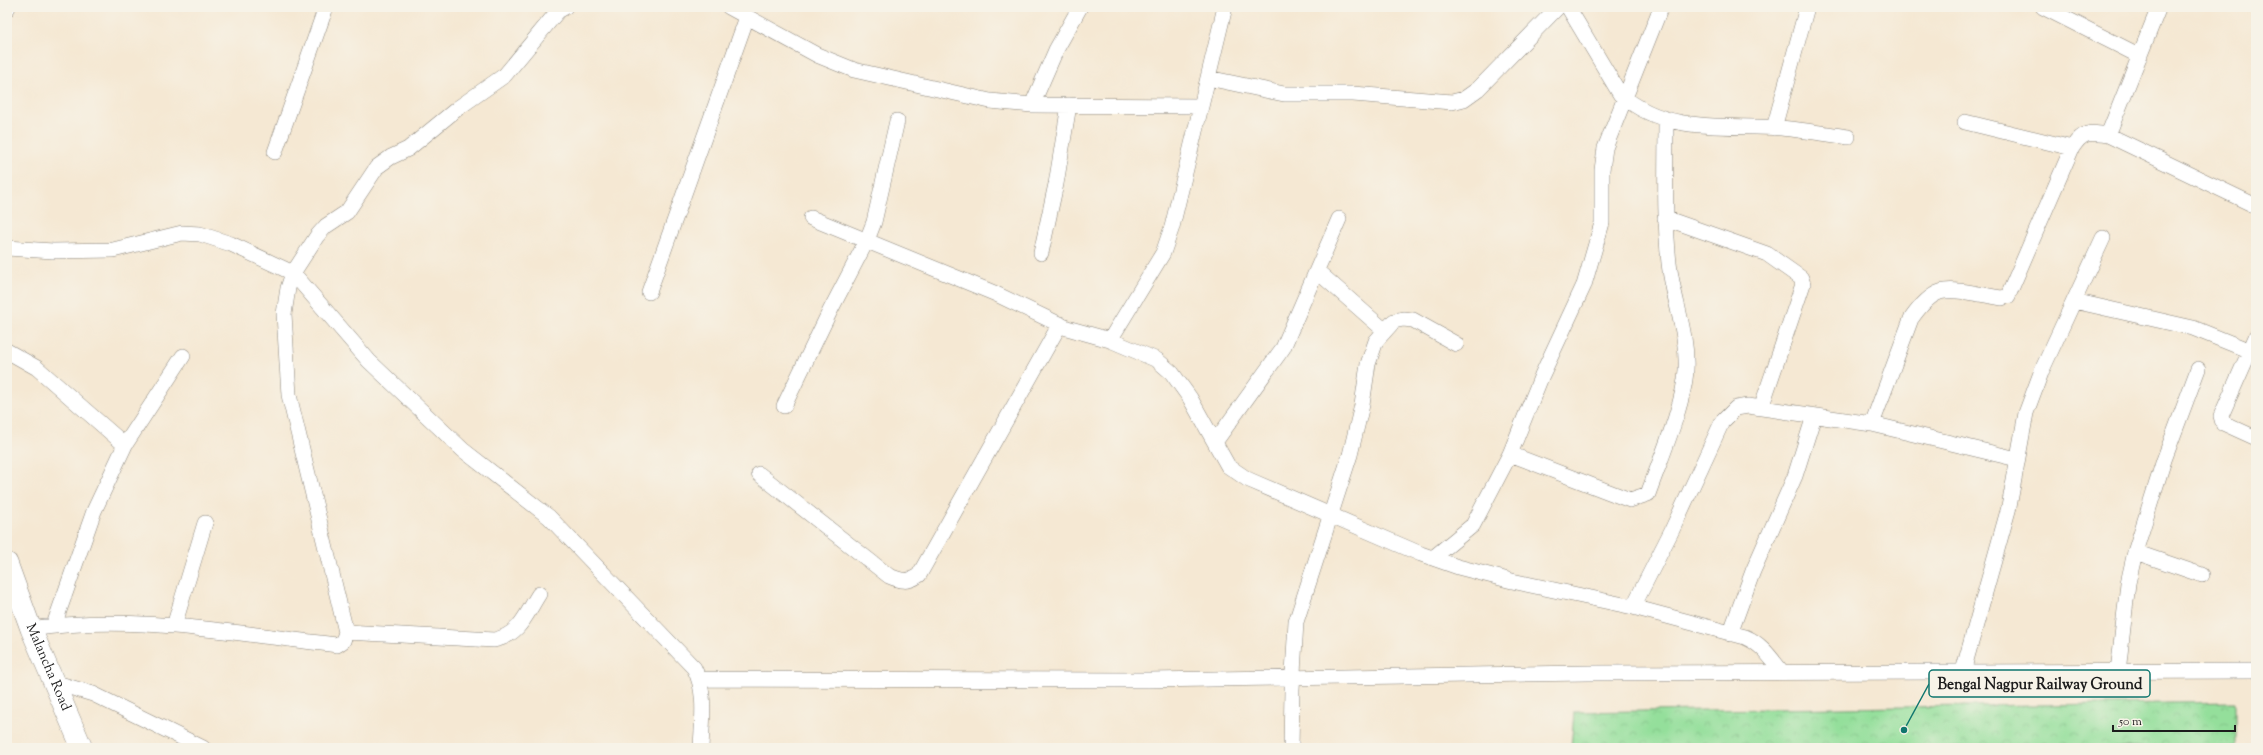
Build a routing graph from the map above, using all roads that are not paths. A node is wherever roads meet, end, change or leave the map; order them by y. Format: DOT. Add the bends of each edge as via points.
graph roads {
  1 [pos="326,7"];
  2 [pos="565,7"];
  3 [pos="730,7"];
  4 [pos="1080,7"];
  5 [pos="1225,7"];
  6 [pos="1558,7"];
  7 [pos="1568,7"];
  8 [pos="1661,7"];
  9 [pos="1807,7"];
  10 [pos="2042,7"];
  11 [pos="2159,7"];
  12 [pos="747,17"];
  13 [pos="2140,56"];
  14 [pos="1208,78"];
  15 [pos="1625,98"];
  16 [pos="1032,105"];
  17 [pos="1069,105"];
  18 [pos="1201,106"];
  19 [pos="1666,120"];
  20 [pos="897,121"];
  21 [pos="1965,122"];
  22 [pos="1774,128"];
  23 [pos="2108,135"];
  24 [pos="1848,137"];
  25 [pos="2072,148"];
  26 [pos="275,152"];
  27 [pos="2256,206"];
  28 [pos="811,218"];
  29 [pos="1665,218"];
  30 [pos="1339,219"];
  31 [pos="2103,238"];
  32 [pos="867,240"];
  33 [pos="7,248"];
  34 [pos="1041,253"];
  35 [pos="1317,271"];
  36 [pos="293,273"];
  37 [pos="649,292"];
  38 [pos="2074,301"];
  39 [pos="1060,324"];
  40 [pos="1384,330"];
  41 [pos="2256,337"];
  42 [pos="1110,340"];
  43 [pos="1456,344"];
  44 [pos="7,351"];
  45 [pos="2250,351"];
  46 [pos="183,356"];
  47 [pos="2198,369"];
  48 [pos="784,406"];
  49 [pos="1761,408"];
  50 [pos="1814,416"];
  51 [pos="1872,424"];
  52 [pos="2256,438"];
  53 [pos="1215,442"];
  54 [pos="125,445"];
  55 [pos="1510,454"];
  56 [pos="2017,459"];
  57 [pos="759,474"];
  58 [pos="1330,516"];
  59 [pos="205,523"];
  60 [pos="2135,552"];
  61 [pos="1433,558"];
  62 [pos="7,563"];
  63 [pos="2202,575"];
  64 [pos="539,594"];
  65 [pos="1633,607"];
  66 [pos="54,625"];
  67 [pos="174,626"];
  68 [pos="30,629"];
  69 [pos="346,632"];
  70 [pos="1730,634"];
  71 [pos="1962,671"];
  72 [pos="2256,671"];
  73 [pos="1782,672"];
  74 [pos="2118,672"];
  75 [pos="1292,679"];
  76 [pos="700,680"];
  77 [pos="53,682"];
  78 [pos="82,748"];
  79 [pos="203,748"];
  80 [pos="701,748"];
  81 [pos="1292,748"];
  1 -- 26 [label="street"];
  2 -- 36 [label="street" via="505,75 458,108 408,149 377,167 347,212 326,226 317,236"];
  3 -- 12 [label="street"];
  4 -- 16 [label="street" via="1056,50"];
  5 -- 14 [label="street"];
  6 -- 14 [label="street" via="1478,89 1464,99 1452,102 1353,94 1284,94"];
  7 -- 15 [label="street"];
  8 -- 15 [label="street"];
  9 -- 22 [label="street"];
  10 -- 13 [label="street"];
  11 -- 13 [label="street"];
  12 -- 16 [label="street" via="817,55 854,70 990,102"];
  12 -- 37 [label="street"];
  13 -- 23 [label="street"];
  14 -- 18 [label="street"];
  15 -- 19 [label="street" via="1638,108"];
  15 -- 55 [label="street" via="1605,148 1602,170 1602,223 1584,285 1542,375"];
  16 -- 17 [label="street"];
  17 -- 18 [label="street"];
  17 -- 34 [label="street"];
  18 -- 42 [label="street" via="1172,227 1163,253"];
  19 -- 22 [label="street" via="1728,127"];
  19 -- 29 [label="street"];
  20 -- 32 [label="street" via="874,222"];
  21 -- 25 [label="street"];
  22 -- 24 [label="street"];
  23 -- 25 [label="street" via="2091,132 2079,137"];
  23 -- 27 [label="street"];
  25 -- 51 [label="street" via="2008,296 2002,298 1939,292 1919,308 1911,319"];
  28 -- 32 [label="street"];
  29 -- 49 [label="street" via="1767,254 1801,278 1801,288"];
  29 -- 55 [label="street" via="1669,265 1686,346 1686,371 1682,396 1648,494 1630,500"];
  30 -- 35 [label="street"];
  31 -- 38 [label="street"];
  32 -- 39 [label="street" via="994,293"];
  32 -- 48 [label="street"];
  33 -- 36 [label="street" via="53,251 113,250 182,233 200,234 231,244"];
  35 -- 40 [label="street"];
  35 -- 53 [label="street" via="1283,348"];
  36 -- 69 [label="street" via="284,314 289,395"];
  36 -- 76 [label="street" via="369,361 463,450 549,518 668,640 694,668"];
  38 -- 45 [label="street" via="2193,328"];
  38 -- 56 [label="street" via="2042,370 2026,413"];
  39 -- 42 [label="street"];
  39 -- 57 [label="street" via="919,575 910,582 889,576"];
  40 -- 43 [label="street" via="1394,321 1403,318 1413,320"];
  40 -- 58 [label="street" via="1376,341 1368,364 1350,456"];
  41 -- 45 [label="street"];
  42 -- 53 [label="street" via="1157,360 1172,373 1190,398"];
  44 -- 54 [label="street" via="37,368"];
  45 -- 52 [label="street" via="2221,416 2223,423"];
  46 -- 54 [label="street"];
  47 -- 60 [label="street" via="2164,460"];
  49 -- 50 [label="street"];
  49 -- 65 [label="street" via="1736,408 1722,422"];
  50 -- 51 [label="street"];
  50 -- 70 [label="street" via="1795,476 1753,571"];
  51 -- 56 [label="street"];
  53 -- 58 [label="street" via="1234,472"];
  54 -- 66 [label="street" via="94,511"];
  55 -- 61 [label="street" via="1473,525"];
  56 -- 71 [label="street" via="2009,507"];
  58 -- 61 [label="street"];
  58 -- 75 [label="street" via="1296,622"];
  59 -- 67 [label="street"];
  60 -- 63 [label="street"];
  60 -- 74 [label="street" via="2128,583"];
  61 -- 65 [label="street" via="1512,581"];
  62 -- 68 [label="street, Malancha Road"];
  64 -- 69 [label="street" via="515,631 507,637 494,640"];
  65 -- 70 [label="street"];
  66 -- 67 [label="street" via="86,623"];
  66 -- 68 [label="street"];
  67 -- 69 [label="street" via="337,645 343,641"];
  68 -- 77 [label="street, Malancha Road"];
  70 -- 73 [label="street" via="1756,642 1764,648"];
  71 -- 73 [label="street"];
  71 -- 74 [label="street"];
  72 -- 74 [label="street"];
  73 -- 75 [label="street"];
  75 -- 76 [label="street"];
  75 -- 81 [label="street"];
  76 -- 80 [label="street" via="703,709"];
  77 -- 78 [label="street, Malancha Road"];
  77 -- 79 [label="street" via="93,694"];
}
